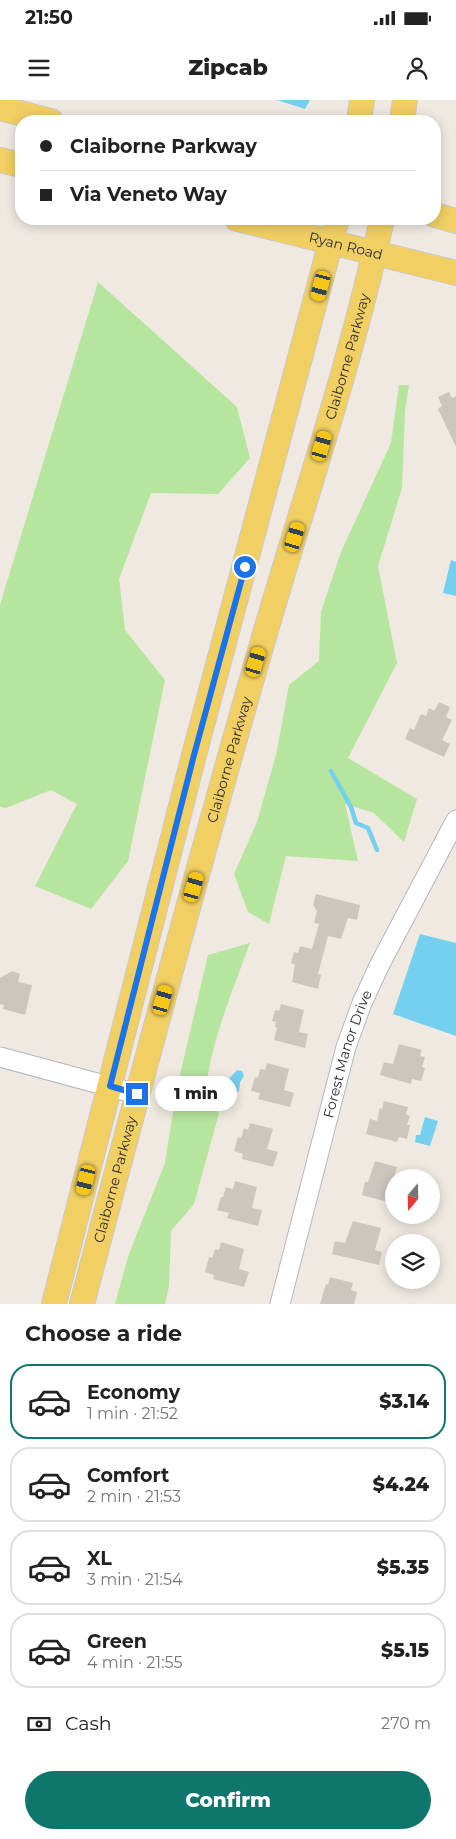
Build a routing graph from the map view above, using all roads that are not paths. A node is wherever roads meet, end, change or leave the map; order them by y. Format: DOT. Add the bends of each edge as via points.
graph roads {
  1 [pos="362,100"];
  2 [pos="405,100"];
  3 [pos="0,108"];
  4 [pos="27,115"];
  5 [pos="360,115"];
  6 [pos="403,115"];
  7 [pos="0,160"];
  8 [pos="15,164"];
  9 [pos="441,216"];
  10 [pos="456,220"];
  11 [pos="262,225"];
  12 [pos="335,225"];
  13 [pos="381,225"];
  14 [pos="331,242"];
  15 [pos="375,254"];
  16 [pos="456,274"];
  17 [pos="456,820"];
  18 [pos="0,1057"];
  19 [pos="110,1086"];
  20 [pos="137,1094"];
  21 [pos="54,1304"];
  22 [pos="82,1304"];
  23 [pos="280,1304"];
  1 -- 5 [label="main road"];
  2 -- 6 [label="main road"];
  3 -- 4 [label="main road"];
  7 -- 8 [label="main road"];
  9 -- 10 [label="main road"];
  11 -- 14 [label="main road, Ryan Road"];
  12 -- 14 [label="main road, Claiborne Parkway"];
  13 -- 15 [label="main road, Claiborne Parkway"];
  14 -- 15 [label="main road, Ryan Road"];
  14 -- 19 [label="main road, Claiborne Parkway" via="194,755"];
  15 -- 16 [label="main road, Ryan Road"];
  15 -- 20 [label="main road, Claiborne Parkway" via="317,465 256,662"];
  17 -- 23 [label="street, Forest Manor Drive" via="362,1003 346,1047"];
  18 -- 19 [label="street"];
  19 -- 20 [label="street"];
  19 -- 21 [label="main road, Claiborne Parkway"];
  20 -- 22 [label="main road, Claiborne Parkway"];
}
